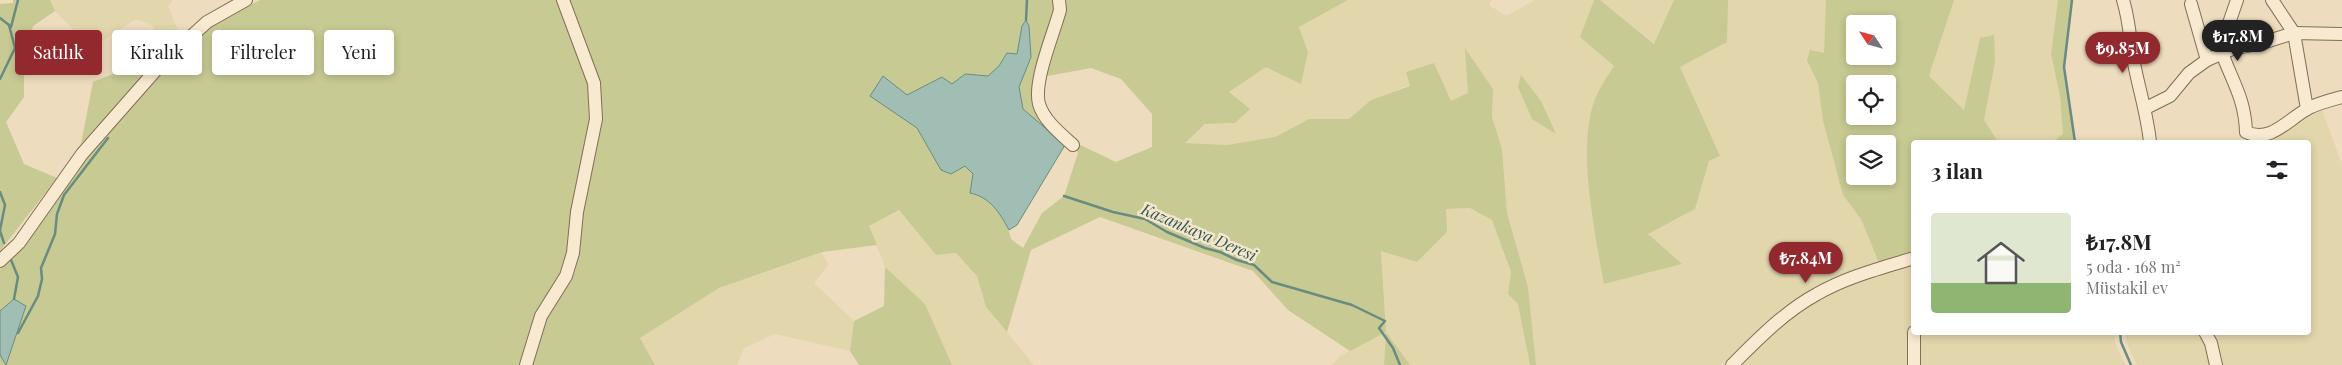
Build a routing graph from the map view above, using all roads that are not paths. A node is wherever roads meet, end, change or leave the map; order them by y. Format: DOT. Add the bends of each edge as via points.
graph roads {
  1 [pos="246,0"];
  2 [pos="564,0"];
  3 [pos="1059,0"];
  4 [pos="2123,0"];
  5 [pos="2237,0"];
  6 [pos="2272,0"];
  7 [pos="2192,1"];
  8 [pos="2294,33"];
  9 [pos="2342,35"];
  10 [pos="2224,53"];
  11 [pos="2207,60"];
  12 [pos="2342,96"];
  13 [pos="2146,108"];
  14 [pos="2307,109"];
  15 [pos="2150,140"];
  16 [pos="1073,145"];
  17 [pos="1911,259"];
  18 [pos="0,261"];
  19 [pos="1914,335"];
  20 [pos="2207,335"];
  21 [pos="526,365"];
  22 [pos="1732,365"];
  23 [pos="1914,365"];
  24 [pos="2216,365"];
  1 -- 18 [label="street" via="207,22 163,62 82,154 19,243"];
  2 -- 21 [label="street" via="594,83 596,118 577,212 573,253 566,276 541,316"];
  3 -- 16 [label="street" via="1060,10 1039,77 1039,104 1050,125"];
  4 -- 13 [label="street" via="2133,59"];
  5 -- 10 [label="street" via="2228,26"];
  6 -- 8 [label="street"];
  7 -- 11 [label="street"];
  8 -- 9 [label="street"];
  8 -- 10 [label="street"];
  8 -- 14 [label="street"];
  10 -- 11 [label="street"];
  10 -- 14 [label="street" via="2231,78 2242,99 2246,132 2254,136 2273,132"];
  11 -- 13 [label="street" via="2190,73 2170,96"];
  12 -- 14 [label="street"];
  13 -- 15 [label="street"];
  17 -- 22 [label="street" via="1817,293 1777,321"];
  19 -- 23 [label="street"];
  20 -- 24 [label="street"];
}
